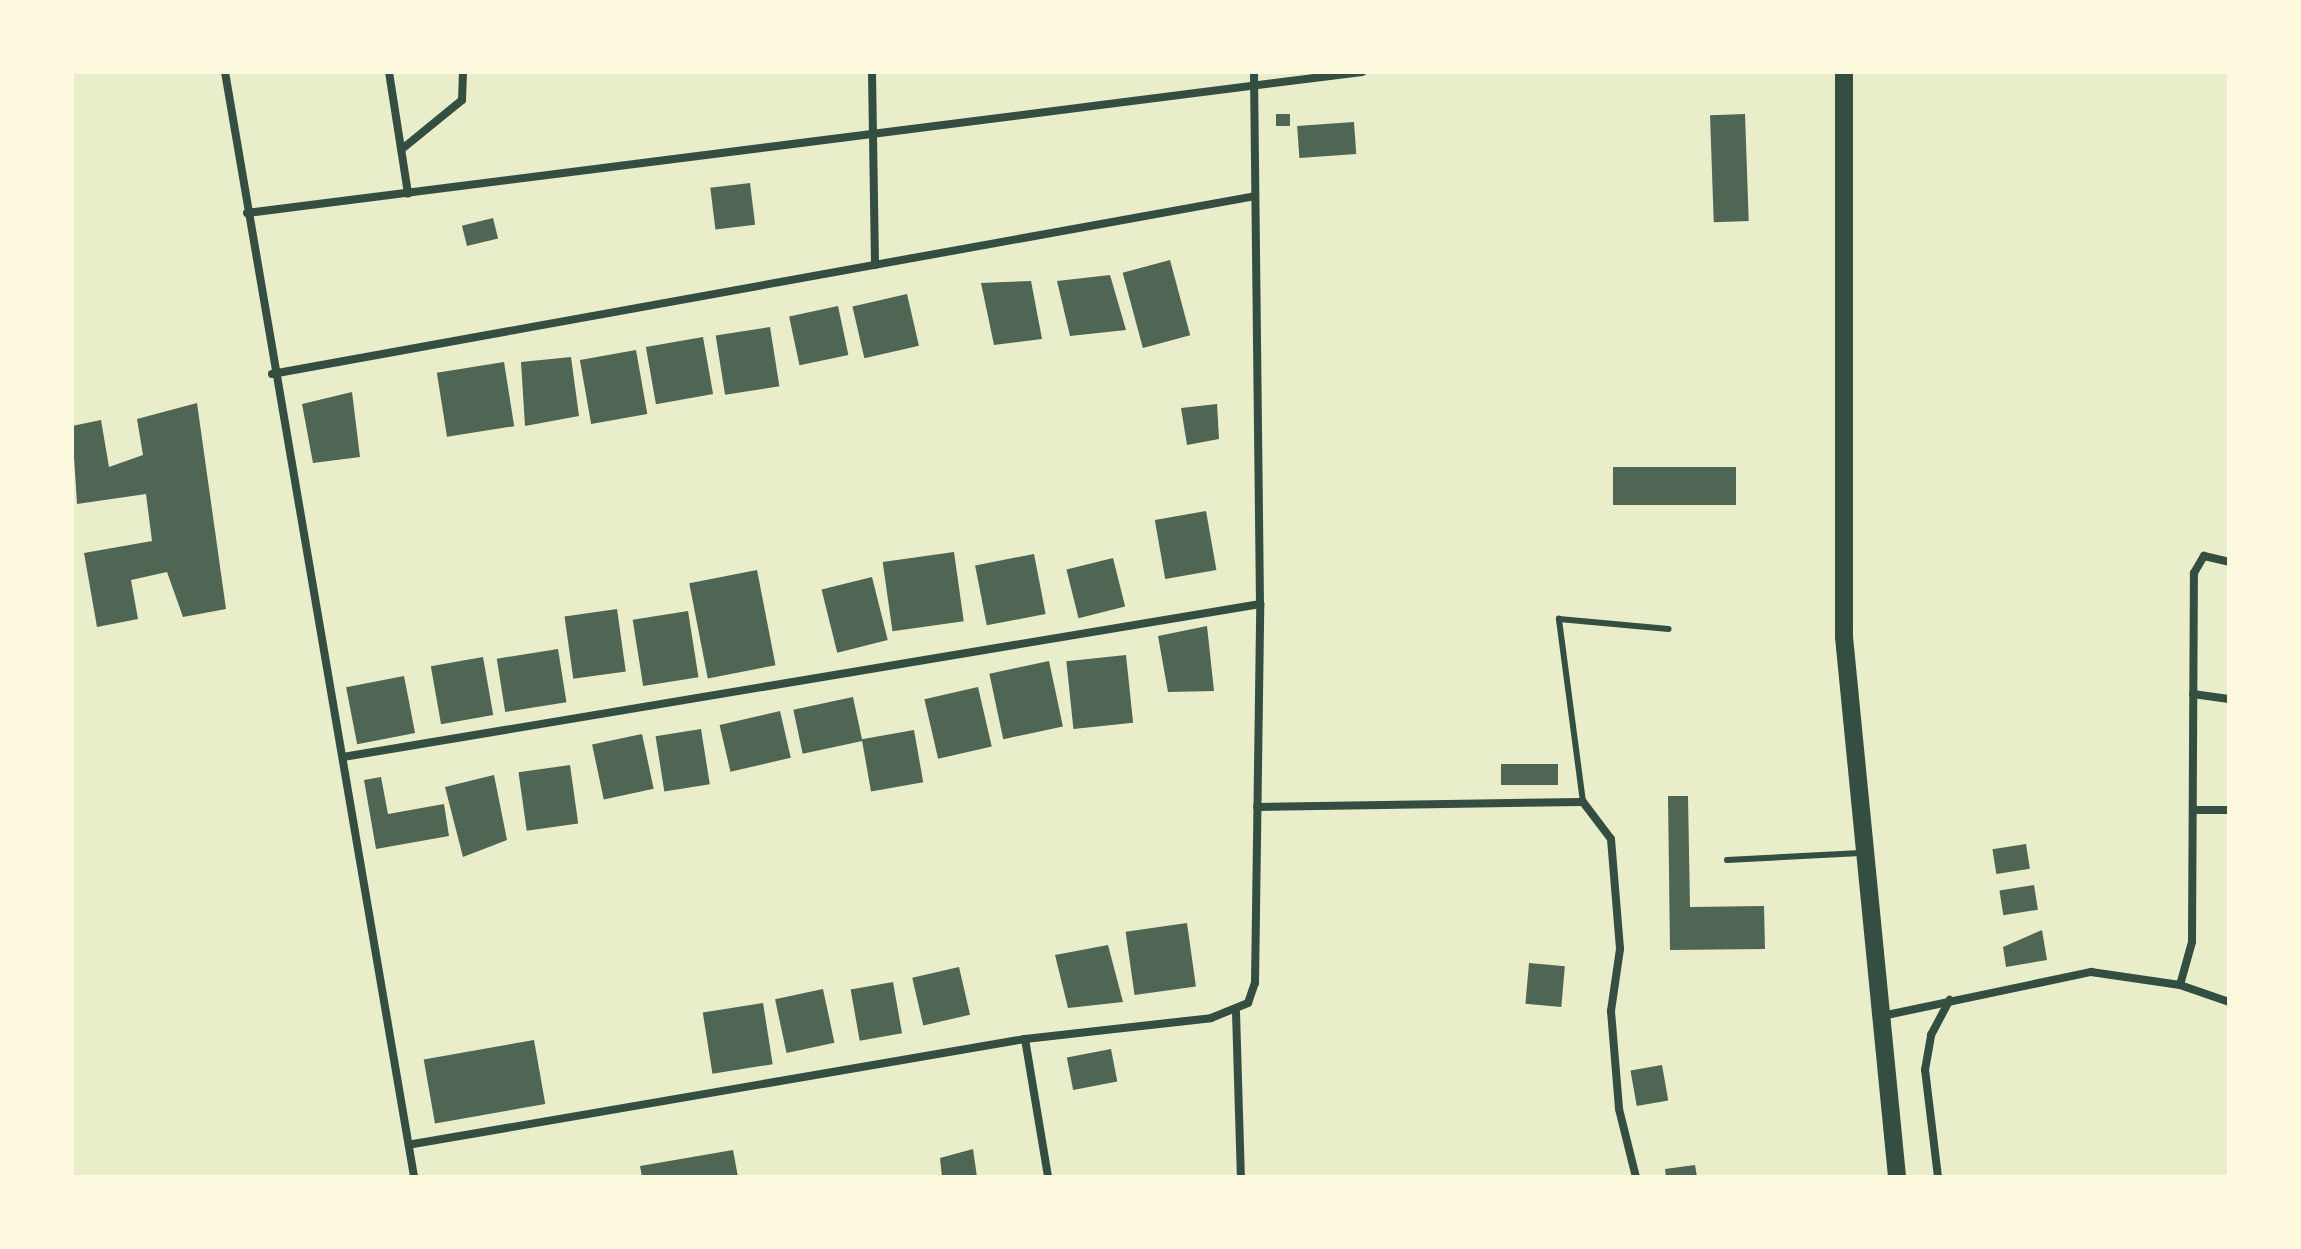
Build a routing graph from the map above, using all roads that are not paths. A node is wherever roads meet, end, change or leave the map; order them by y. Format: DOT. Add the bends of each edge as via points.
graph roads {
  1 [pos="225,72"];
  2 [pos="389,72"];
  3 [pos="463,72"];
  4 [pos="872,72"];
  5 [pos="1254,72"];
  6 [pos="1362,72"];
  7 [pos="1844,72"];
  8 [pos="1254,85"];
  9 [pos="872,134"];
  10 [pos="402,149"];
  11 [pos="408,194"];
  12 [pos="1255,196"];
  13 [pos="247,213"];
  14 [pos="875,265"];
  15 [pos="272,374"];
  16 [pos="2229,562"];
  17 [pos="1260,604"];
  18 [pos="1669,629"];
  19 [pos="2193,694"];
  20 [pos="2229,699"];
  21 [pos="343,757"];
  22 [pos="1583,802"];
  23 [pos="1257,807"];
  24 [pos="2195,810"];
  25 [pos="2229,810"];
  26 [pos="1861,853"];
  27 [pos="1727,860"];
  28 [pos="2180,985"];
  29 [pos="1950,1000"];
  30 [pos="2229,1002"];
  31 [pos="1236,1012"];
  32 [pos="1878,1017"];
  33 [pos="1025,1039"];
  34 [pos="413,1144"];
  35 [pos="414,1177"];
  36 [pos="1048,1177"];
  37 [pos="1241,1177"];
  38 [pos="1636,1177"];
  39 [pos="1897,1177"];
  40 [pos="1938,1177"];
  1 -- 13 [label="street"];
  2 -- 10 [label="street"];
  3 -- 10 [label="street" via="462,100"];
  4 -- 9 [label="street"];
  5 -- 8 [label="street"];
  6 -- 8 [label="street"];
  7 -- 26 [label="highway" via="1844,637"];
  8 -- 9 [label="street"];
  8 -- 12 [label="street"];
  9 -- 11 [label="street"];
  9 -- 14 [label="street"];
  10 -- 11 [label="street"];
  11 -- 13 [label="street"];
  12 -- 14 [label="street"];
  12 -- 17 [label="street"];
  13 -- 15 [label="street"];
  14 -- 15 [label="street"];
  15 -- 21 [label="street"];
  16 -- 19 [label="street" via="2196,560"];
  17 -- 21 [label="street"];
  17 -- 23 [label="street"];
  18 -- 22 [label="lane" via="1559,619"];
  19 -- 20 [label="street"];
  19 -- 24 [label="street"];
  21 -- 34 [label="street"];
  22 -- 23 [label="street"];
  22 -- 38 [label="street" via="1611,839 1620,949 1611,1011 1619,1109"];
  23 -- 31 [label="street" via="1255,983 1248,1003"];
  24 -- 25 [label="street"];
  24 -- 28 [label="street" via="2192,942"];
  26 -- 27 [label="lane"];
  26 -- 32 [label="highway"];
  28 -- 29 [label="street" via="2091,972"];
  28 -- 30 [label="street"];
  29 -- 32 [label="street"];
  29 -- 40 [label="street" via="1931,1035 1925,1070"];
  31 -- 33 [label="street"];
  31 -- 37 [label="street"];
  32 -- 39 [label="highway"];
  33 -- 34 [label="street"];
  33 -- 36 [label="street"];
  34 -- 35 [label="street"];
}
